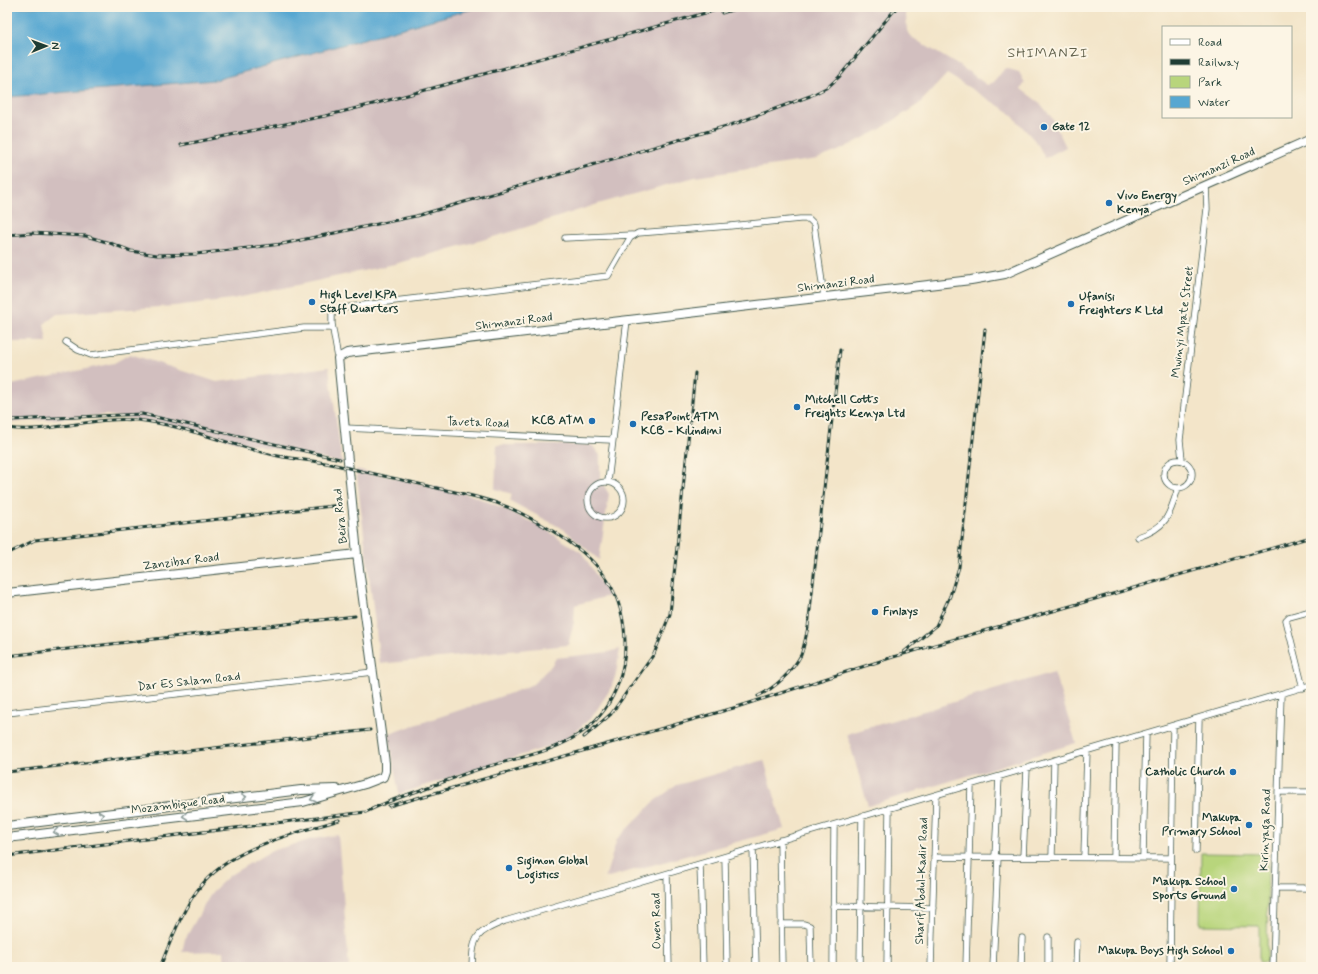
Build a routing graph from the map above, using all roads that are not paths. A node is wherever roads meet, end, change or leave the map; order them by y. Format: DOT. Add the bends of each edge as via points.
graph roads {
  1 [pos="1311,139"];
  2 [pos="1206,186"];
  3 [pos="632,235"];
  4 [pos="565,238"];
  5 [pos="824,297"];
  6 [pos="627,320"];
  7 [pos="332,328"];
  8 [pos="66,342"];
  9 [pos="338,358"];
  10 [pos="345,428"];
  11 [pos="611,440"];
  12 [pos="1182,460"];
  13 [pos="608,482"];
  14 [pos="1178,488"];
  15 [pos="1138,537"];
  16 [pos="357,554"];
  17 [pos="7,593"];
  18 [pos="1311,613"];
  19 [pos="373,672"];
  20 [pos="1311,685"];
  21 [pos="1302,688"];
  22 [pos="1281,694"];
  23 [pos="7,714"];
  24 [pos="1199,718"];
  25 [pos="1173,726"];
  26 [pos="1146,734"];
  27 [pos="1116,742"];
  28 [pos="1087,751"];
  29 [pos="1054,760"];
  30 [pos="1027,769"];
  31 [pos="999,777"];
  32 [pos="971,785"];
  33 [pos="351,788"];
  34 [pos="1278,792"];
  35 [pos="1311,792"];
  36 [pos="936,795"];
  37 [pos="889,808"];
  38 [pos="862,816"];
  39 [pos="834,825"];
  40 [pos="7,826"];
  41 [pos="7,838"];
  42 [pos="780,840"];
  43 [pos="753,848"];
  44 [pos="1196,852"];
  45 [pos="725,857"];
  46 [pos="934,857"];
  47 [pos="968,857"];
  48 [pos="997,857"];
  49 [pos="1023,857"];
  50 [pos="1052,857"];
  51 [pos="1084,858"];
  52 [pos="1114,858"];
  53 [pos="1143,858"];
  54 [pos="1171,858"];
  55 [pos="700,864"];
  56 [pos="667,874"];
  57 [pos="1275,888"];
  58 [pos="1311,888"];
  59 [pos="833,906"];
  60 [pos="860,906"];
  61 [pos="888,907"];
  62 [pos="933,908"];
  63 [pos="781,924"];
  64 [pos="1048,937"];
  65 [pos="1022,938"];
  66 [pos="1077,942"];
  67 [pos="472,967"];
  68 [pos="669,967"];
  69 [pos="703,967"];
  70 [pos="727,967"];
  71 [pos="756,967"];
  72 [pos="782,967"];
  73 [pos="811,967"];
  74 [pos="833,967"];
  75 [pos="860,967"];
  76 [pos="888,967"];
  77 [pos="931,967"];
  78 [pos="966,967"];
  79 [pos="993,967"];
  80 [pos="1021,967"];
  81 [pos="1048,967"];
  82 [pos="1076,967"];
  83 [pos="1170,967"];
  84 [pos="1273,967"];
  1 -- 2 [label="main road, Shimanzi Road"];
  2 -- 5 [label="main road, Shimanzi Road" via="1005,274"];
  2 -- 12 [label="street, Mwinyi Mpate Street" via="1207,209 1180,440"];
  3 -- 4 [label="street"];
  3 -- 5 [label="street" via="809,219 814,224"];
  3 -- 7 [label="street" via="608,276 343,308 332,312"];
  5 -- 6 [label="main road, Shimanzi Road"];
  6 -- 9 [label="main road, Shimanzi Road" via="347,353"];
  6 -- 11 [label="street"];
  7 -- 8 [label="street" via="304,328 91,355"];
  7 -- 9 [label="street"];
  9 -- 10 [label="main road, Beira Road"];
  10 -- 11 [label="street, Taveta Road"];
  10 -- 16 [label="main road, Beira Road"];
  11 -- 13 [label="street"];
  12 -- 14 [label="street, Mwinyi Mpate Street" via="1189,464 1192,478 1187,485"];
  12 -- 14 [label="street" via="1170,462 1165,466 1164,473 1164,479 1168,484"];
  13 -- 13 [label="street" via="618,487 623,497 621,509 607,518 591,510 588,499 592,488"];
  14 -- 15 [label="street" via="1170,514 1162,525"];
  16 -- 17 [label="main road, Zanzibar Road"];
  16 -- 19 [label="main road, Beira Road"];
  18 -- 21 [label="street" via="1289,617 1286,620"];
  19 -- 23 [label="street, Dar Es Salam Road"];
  19 -- 33 [label="main road, Mozambique Road" via="385,771 380,778"];
  20 -- 21 [label="street"];
  21 -- 22 [label="street"];
  22 -- 24 [label="street"];
  22 -- 34 [label="street, Kirinyaga Road"];
  24 -- 25 [label="street"];
  24 -- 44 [label="street"];
  25 -- 26 [label="street"];
  25 -- 54 [label="street"];
  26 -- 27 [label="street"];
  26 -- 53 [label="street"];
  27 -- 28 [label="street"];
  27 -- 52 [label="street"];
  28 -- 29 [label="street"];
  28 -- 51 [label="street"];
  29 -- 30 [label="street"];
  29 -- 50 [label="street"];
  30 -- 31 [label="street"];
  30 -- 49 [label="street"];
  31 -- 32 [label="street"];
  31 -- 48 [label="street"];
  32 -- 36 [label="street"];
  32 -- 47 [label="street"];
  40 -- 33 [label="main road, Mozambique Road, one-way" via="301,790"];
  33 -- 41 [label="main road, Mozambique Road, one-way" via="303,802"];
  34 -- 35 [label="street"];
  34 -- 57 [label="street, Kirinyaga Road"];
  36 -- 37 [label="street"];
  36 -- 46 [label="street, Sharif Abdul-Kadir Road"];
  37 -- 38 [label="street"];
  37 -- 61 [label="street"];
  38 -- 39 [label="street"];
  38 -- 60 [label="street"];
  39 -- 42 [label="street"];
  39 -- 59 [label="street"];
  42 -- 43 [label="street"];
  42 -- 63 [label="street"];
  43 -- 45 [label="street"];
  43 -- 71 [label="street"];
  45 -- 55 [label="street"];
  45 -- 70 [label="street"];
  46 -- 47 [label="street"];
  46 -- 62 [label="street, Sharif Abdul-Kadir Road"];
  47 -- 48 [label="street"];
  47 -- 78 [label="street"];
  48 -- 49 [label="street"];
  48 -- 79 [label="street"];
  49 -- 50 [label="street"];
  50 -- 51 [label="street"];
  51 -- 52 [label="street"];
  52 -- 53 [label="street"];
  53 -- 54 [label="street"];
  54 -- 83 [label="street"];
  55 -- 56 [label="street"];
  55 -- 69 [label="street"];
  56 -- 67 [label="street" via="488,928 475,940"];
  56 -- 68 [label="street, Owen Road"];
  57 -- 58 [label="street"];
  57 -- 84 [label="street, Kirinyaga Road"];
  59 -- 60 [label="street"];
  59 -- 74 [label="street"];
  60 -- 61 [label="street"];
  60 -- 75 [label="street"];
  61 -- 62 [label="street"];
  61 -- 76 [label="street"];
  62 -- 77 [label="street, Sharif Abdul-Kadir Road"];
  63 -- 72 [label="street"];
  63 -- 73 [label="street" via="810,926"];
  64 -- 81 [label="street"];
  65 -- 80 [label="street"];
  66 -- 82 [label="street"];
}
